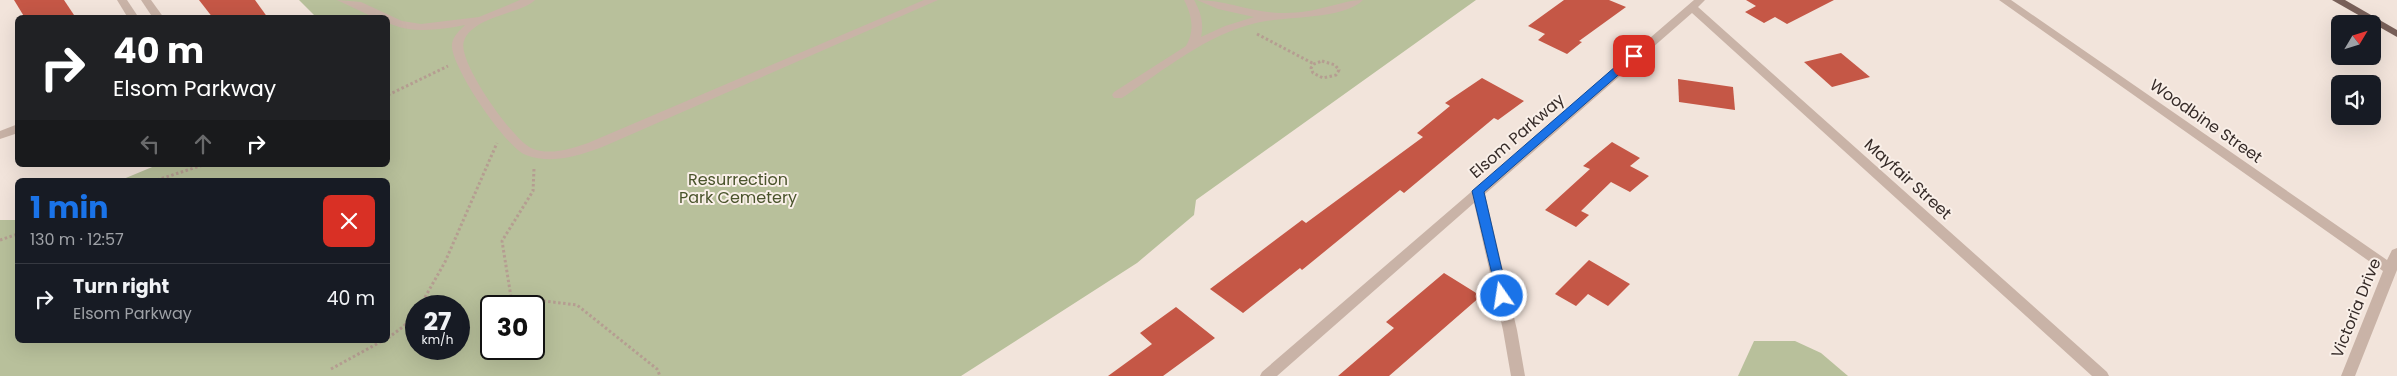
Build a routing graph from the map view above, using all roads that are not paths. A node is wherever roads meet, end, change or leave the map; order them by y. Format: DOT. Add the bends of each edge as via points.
graph roads {
  1 [pos="122,0"];
  2 [pos="146,0"];
  3 [pos="342,0"];
  4 [pos="530,0"];
  5 [pos="933,0"];
  6 [pos="1189,0"];
  7 [pos="1202,0"];
  8 [pos="1358,0"];
  9 [pos="2004,0"];
  10 [pos="2337,0"];
  11 [pos="1696,3"];
  12 [pos="132,15"];
  13 [pos="157,15"];
  14 [pos="378,15"];
  15 [pos="1271,16"];
  16 [pos="481,19"];
  17 [pos="390,21"];
  18 [pos="2397,34"];
  19 [pos="1187,50"];
  20 [pos="1118,95"];
  21 [pos="15,129"];
  22 [pos="0,134"];
  23 [pos="1478,191"];
  24 [pos="2397,253"];
  25 [pos="2390,269"];
  26 [pos="1267,376"];
  27 [pos="1518,376"];
  28 [pos="2102,376"];
  29 [pos="2348,376"];
  1 -- 12 [label="street"];
  2 -- 13 [label="street"];
  3 -- 14 [label="street"];
  4 -- 16 [label="street"];
  5 -- 16 [label="street" via="593,146 554,155 535,154 520,147 504,129 459,60 457,44 464,33"];
  6 -- 19 [label="street" via="1194,9 1197,36"];
  7 -- 15 [label="street" via="1250,15"];
  8 -- 15 [label="street" via="1300,16"];
  9 -- 25 [label="street, Woodbine Street"];
  10 -- 18 [label="main road"];
  11 -- 23 [label="street, Elsom Parkway"];
  11 -- 28 [label="street, Mayfair Street"];
  15 -- 19 [label="street" via="1212,34"];
  16 -- 17 [label="street" via="432,27 408,26"];
  19 -- 20 [label="street"];
  21 -- 22 [label="street"];
  23 -- 26 [label="street, Elsom Parkway"];
  23 -- 27 [label="street"];
  24 -- 25 [label="street, Victoria Drive"];
  25 -- 29 [label="street, Victoria Drive"];
}
